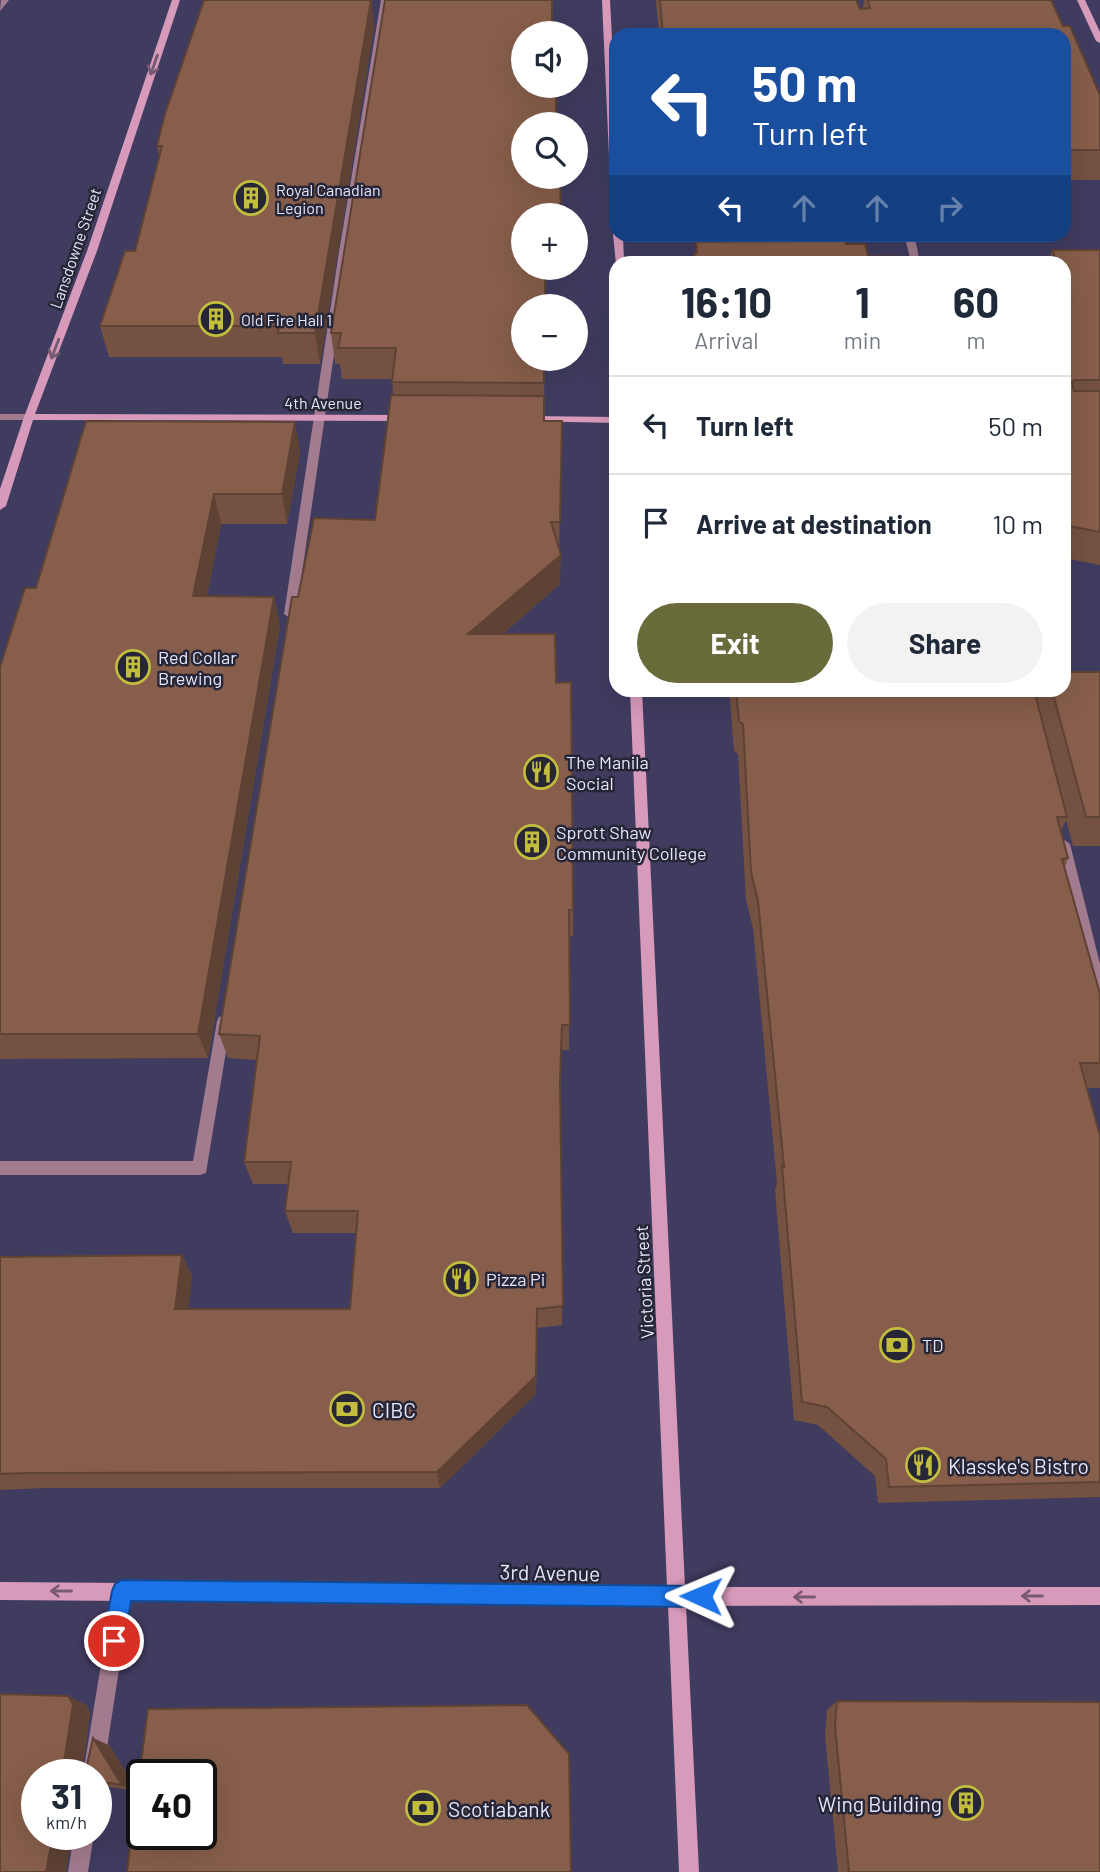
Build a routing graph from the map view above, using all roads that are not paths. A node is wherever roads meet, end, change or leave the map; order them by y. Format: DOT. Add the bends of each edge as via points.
graph roads {
  1 [pos="5,0"];
  2 [pos="176,0"];
  3 [pos="385,0"];
  4 [pos="606,0"];
  5 [pos="1081,0"];
  6 [pos="0,9"];
  7 [pos="1100,41"];
  8 [pos="609,60"];
  9 [pos="0,417"];
  10 [pos="29,417"];
  11 [pos="320,417"];
  12 [pos="413,418"];
  13 [pos="520,419"];
  14 [pos="609,420"];
  15 [pos="0,506"];
  16 [pos="289,625"];
  17 [pos="635,697"];
  18 [pos="1060,834"];
  19 [pos="1100,992"];
  20 [pos="226,1005"];
  21 [pos="0,1168"];
  22 [pos="0,1591"];
  23 [pos="122,1591"];
  24 [pos="678,1596"];
  25 [pos="1100,1596"];
  26 [pos="95,1759"];
  27 [pos="81,1850"];
  28 [pos="78,1872"];
  29 [pos="689,1872"];
  1 -- 6 [label="lane"];
  2 -- 10 [label="street, Lansdowne Street, one-way" via="92,251"];
  3 -- 11 [label="lane"];
  4 -- 8 [label="street"];
  5 -- 7 [label="street"];
  9 -- 10 [label="lane"];
  10 -- 11 [label="street, 4th Avenue"];
  10 -- 15 [label="street, Lansdowne Street"];
  11 -- 12 [label="street, 4th Avenue"];
  11 -- 16 [label="lane"];
  13 -- 14 [label="street"];
  17 -- 24 [label="street, Victoria Street"];
  18 -- 19 [label="lane"];
  20 -- 21 [label="lane" via="200,1168"];
  23 -- 22 [label="street, 3rd Avenue, one-way"];
  23 -- 24 [label="street, 3rd Avenue"];
  23 -- 26 [label="lane"];
  25 -- 24 [label="street, 3rd Avenue, one-way"];
  24 -- 29 [label="street, Victoria Street"];
  27 -- 28 [label="lane"];
}
